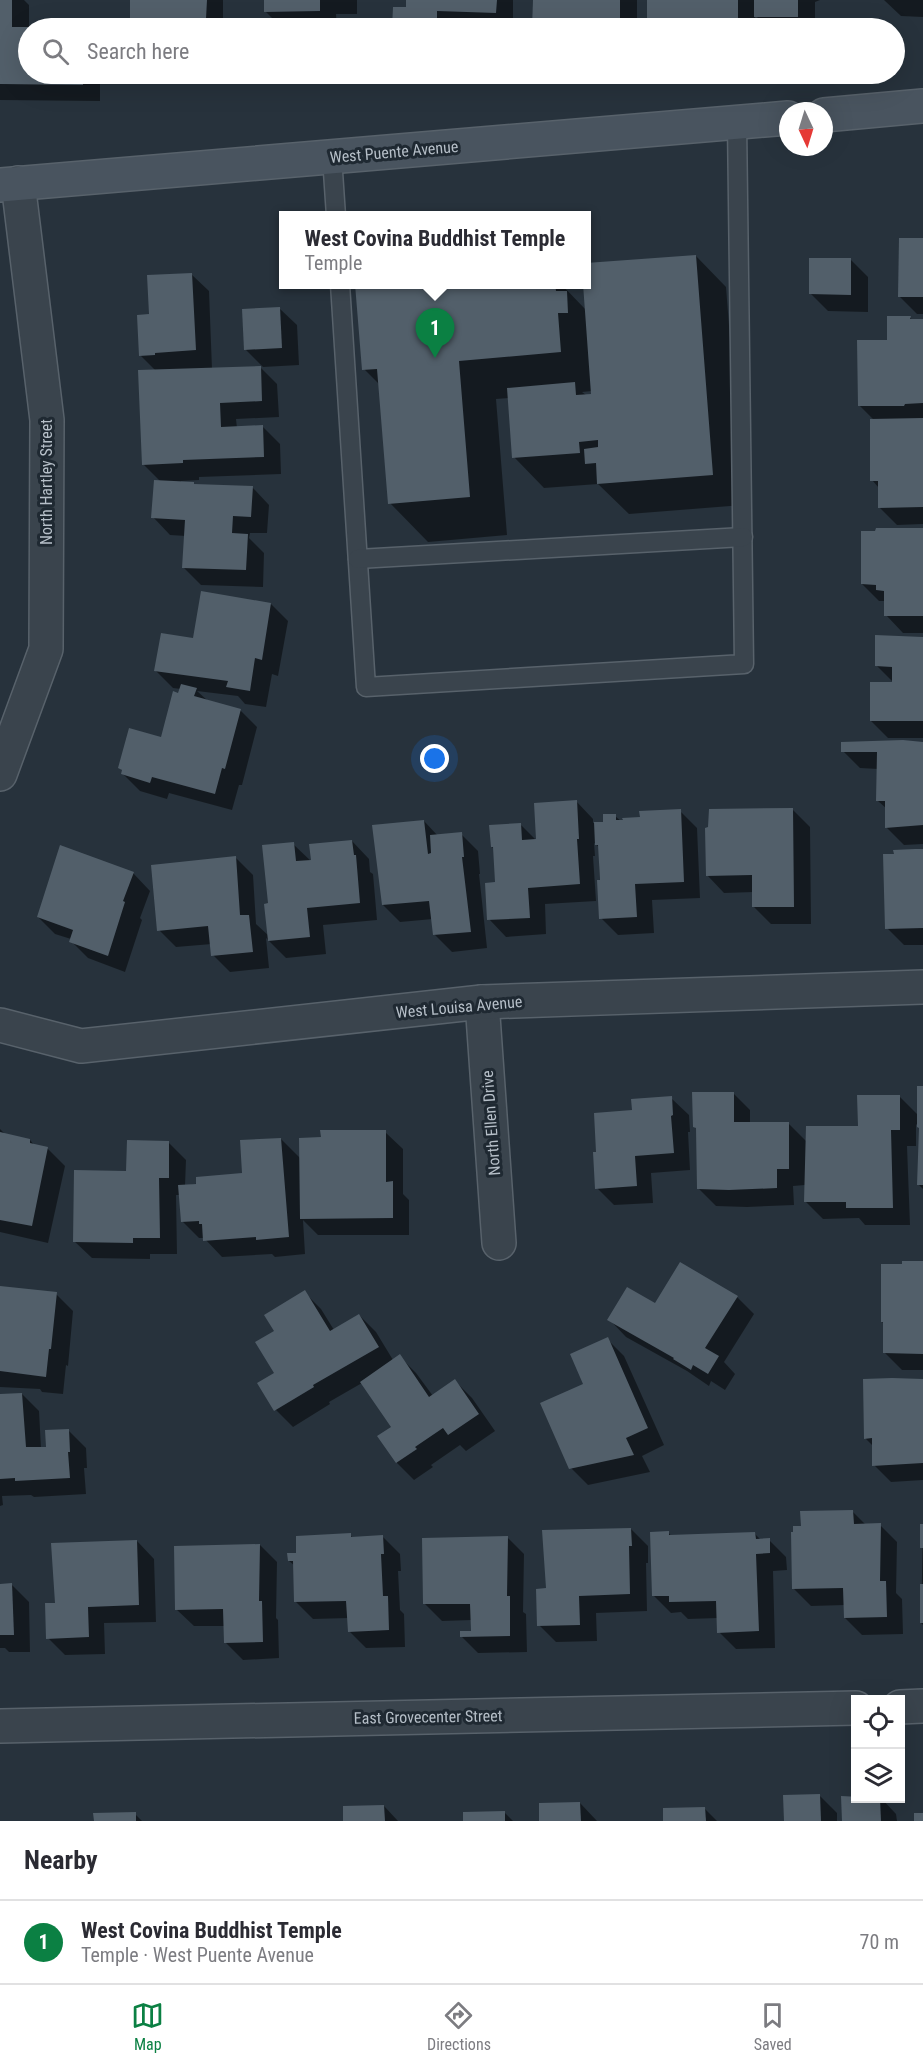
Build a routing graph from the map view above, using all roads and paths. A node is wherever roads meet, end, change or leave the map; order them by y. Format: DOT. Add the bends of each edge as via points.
graph roads {
  1 [pos="923,106"];
  2 [pos="833,114"];
  3 [pos="779,119"];
  4 [pos="737,122"];
  5 [pos="332,157"];
  6 [pos="9,184"];
  7 [pos="336,211"];
  8 [pos="340,289"];
  9 [pos="743,537"];
  10 [pos="358,559"];
  11 [pos="0,774"];
  12 [pos="923,987"];
  13 [pos="482,1002"];
  14 [pos="0,1025"];
  15 [pos="499,1243"];
  16 [pos="923,1706"];
  17 [pos="905,1707"];
  18 [pos="851,1708"];
  19 [pos="0,1726"];
  1 -- 2 [label="main road"];
  3 -- 4 [label="main road, West Puente Avenue"];
  4 -- 5 [label="main road, West Puente Avenue"];
  4 -- 9 [label="lane"];
  5 -- 6 [label="main road, West Puente Avenue"];
  5 -- 7 [label="lane"];
  6 -- 11 [label="street, North Hartley Street" via="47,420 46,649"];
  8 -- 10 [label="lane"];
  9 -- 10 [label="lane"];
  9 -- 10 [label="lane" via="744,664 366,687"];
  12 -- 13 [label="street, West Louisa Avenue"];
  13 -- 14 [label="street, West Louisa Avenue" via="81,1046"];
  13 -- 15 [label="street, North Ellen Drive"];
  16 -- 17 [label="street"];
  18 -- 19 [label="street, East Grovecenter Street"];
}
